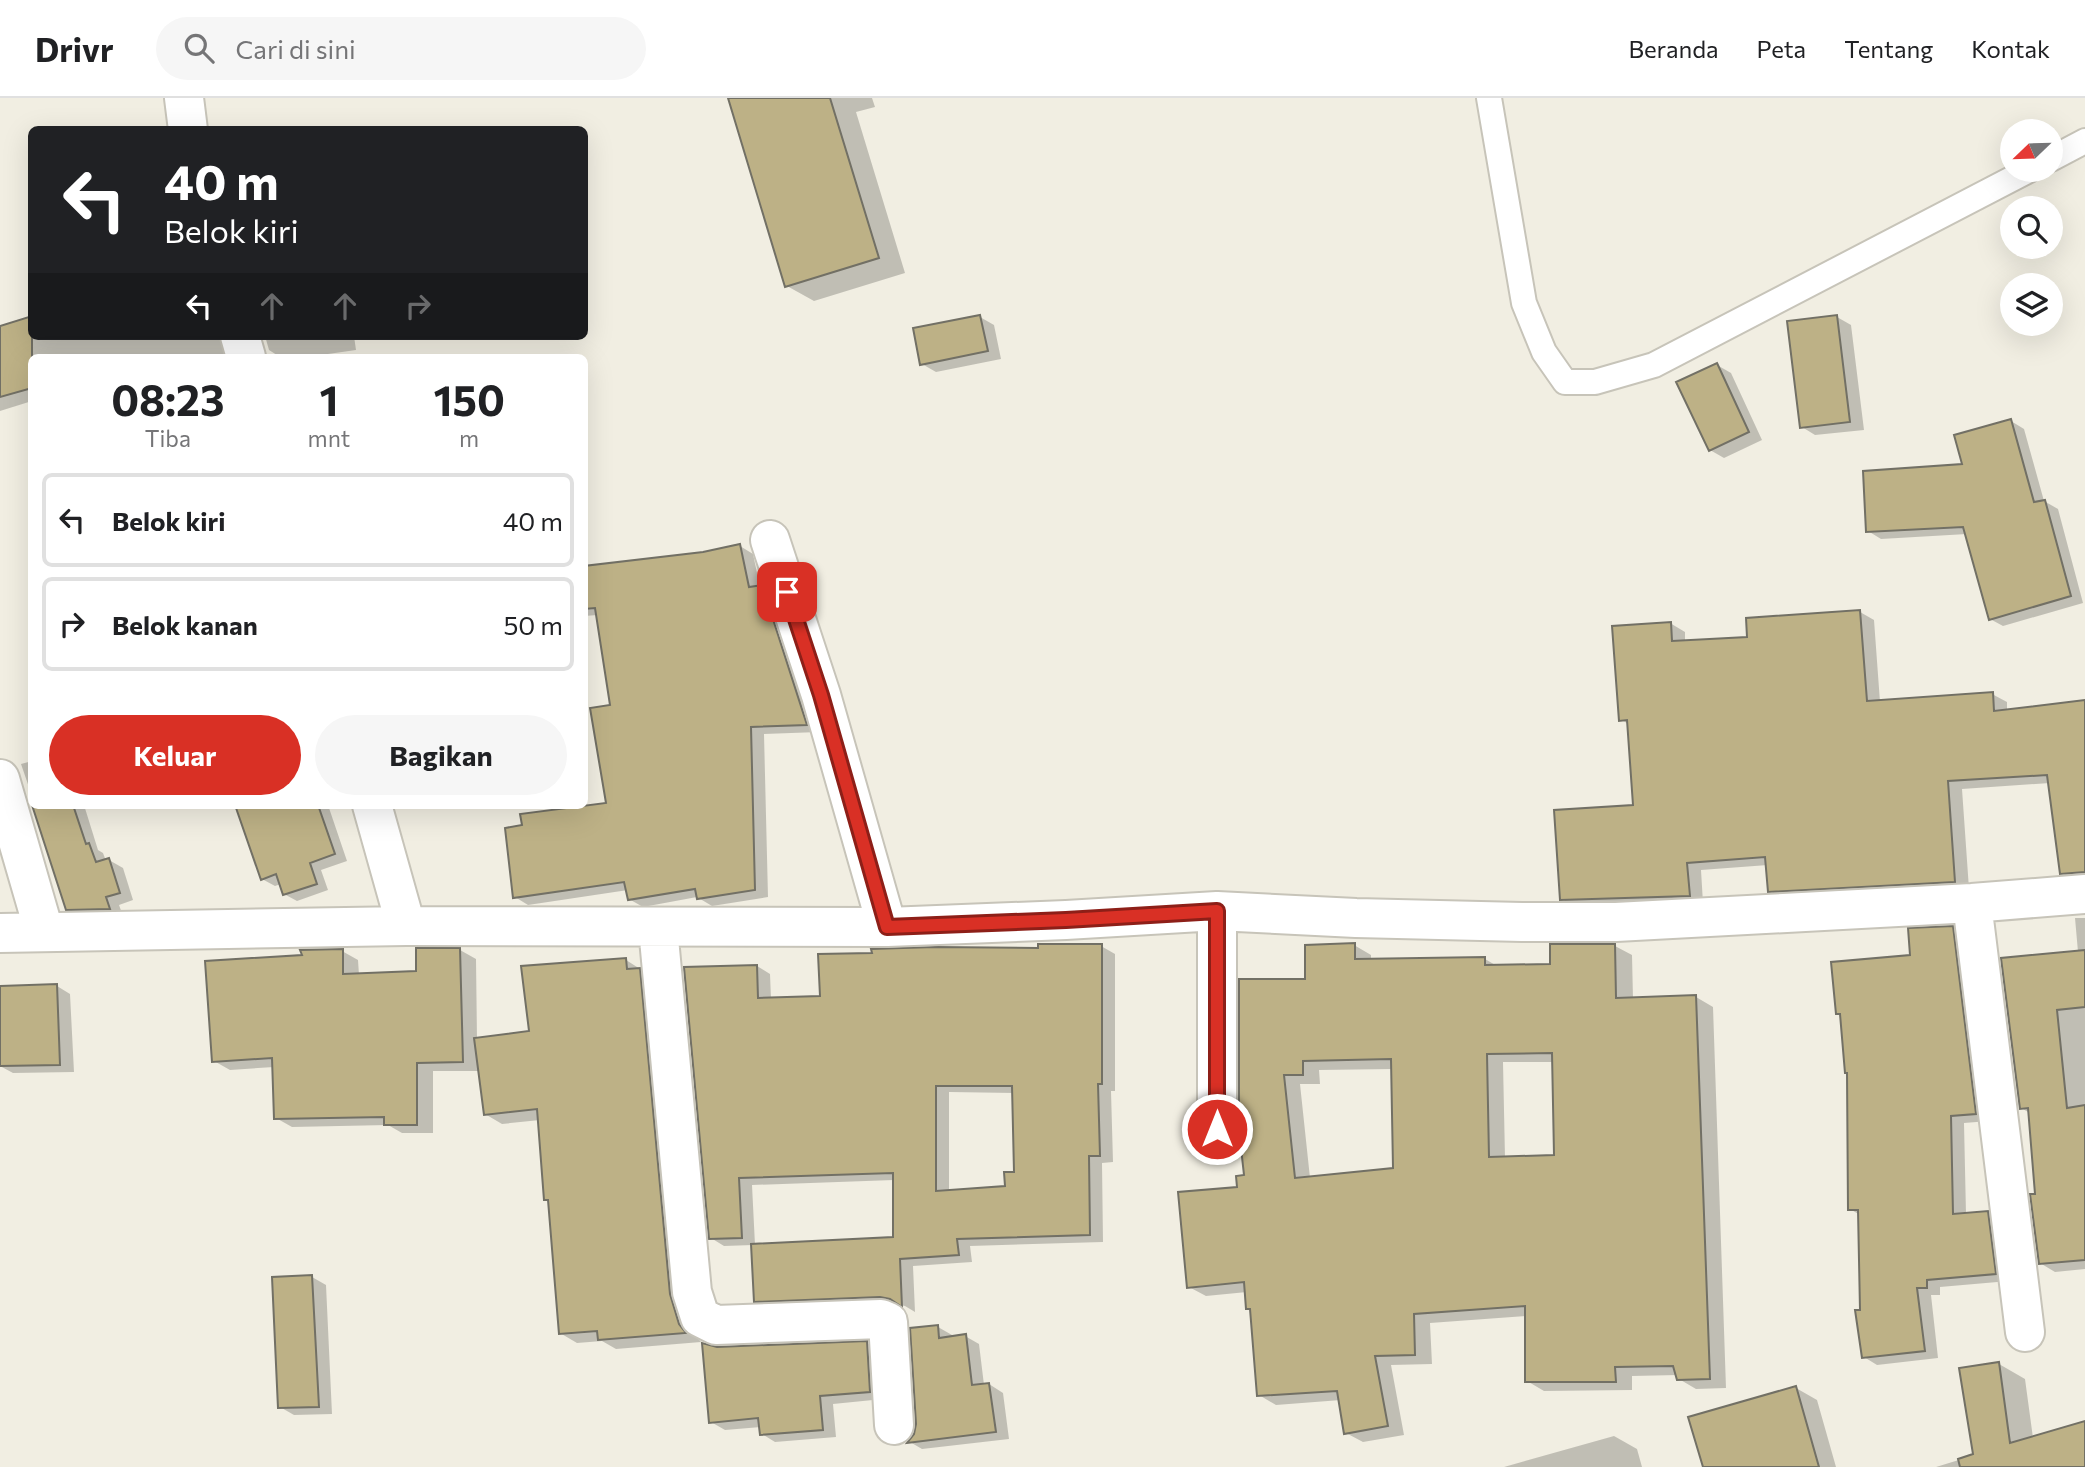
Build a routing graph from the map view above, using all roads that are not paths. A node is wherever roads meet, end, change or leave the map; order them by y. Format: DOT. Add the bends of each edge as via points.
graph roads {
  1 [pos="184,98"];
  2 [pos="1489,98"];
  3 [pos="188,126"];
  4 [pos="2085,141"];
  5 [pos="2063,153"];
  6 [pos="2006,182"];
  7 [pos="770,540"];
  8 [pos="0,779"];
  9 [pos="373,809"];
  10 [pos="2085,894"];
  11 [pos="1972,903"];
  12 [pos="1217,911"];
  13 [pos="406,926"];
  14 [pos="887,927"];
  15 [pos="659,928"];
  16 [pos="44,931"];
  17 [pos="0,933"];
  18 [pos="1217,1129"];
  19 [pos="2025,1332"];
  20 [pos="894,1425"];
  1 -- 3 [label="street"];
  2 -- 6 [label="lane" via="1524,303 1545,352 1565,382 1595,382 1654,365"];
  4 -- 5 [label="lane"];
  7 -- 14 [label="street" via="821,695"];
  8 -- 16 [label="street"];
  9 -- 13 [label="street"];
  10 -- 11 [label="street"];
  11 -- 12 [label="street" via="1616,922"];
  11 -- 19 [label="street"];
  12 -- 14 [label="street"];
  12 -- 18 [label="street"];
  13 -- 15 [label="street"];
  13 -- 16 [label="street"];
  14 -- 15 [label="street"];
  15 -- 20 [label="street" via="692,1293 700,1317 716,1325 888,1322"];
  16 -- 17 [label="street"];
}
